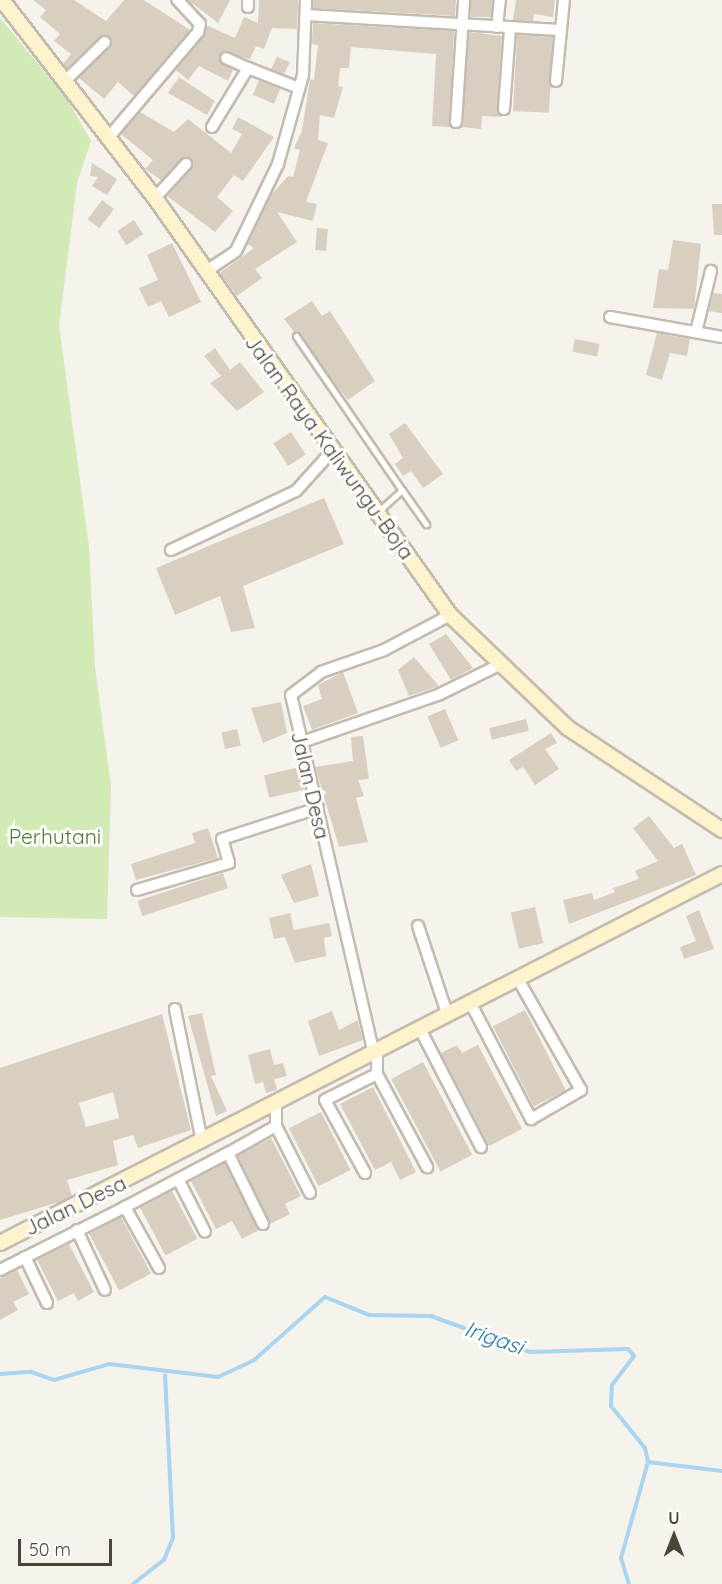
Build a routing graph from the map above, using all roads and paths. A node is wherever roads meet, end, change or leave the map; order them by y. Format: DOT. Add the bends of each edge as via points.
graph roads {
  1 [pos="2,0"];
  2 [pos="178,0"];
  3 [pos="306,0"];
  4 [pos="464,0"];
  5 [pos="500,0"];
  6 [pos="564,0"];
  7 [pos="306,15"];
  8 [pos="497,27"];
  9 [pos="462,28"];
  10 [pos="510,29"];
  11 [pos="560,30"];
  12 [pos="105,42"];
  13 [pos="226,58"];
  14 [pos="248,68"];
  15 [pos="556,81"];
  16 [pos="64,82"];
  17 [pos="299,88"];
  18 [pos="504,109"];
  19 [pos="456,122"];
  20 [pos="212,127"];
  21 [pos="109,137"];
  22 [pos="186,164"];
  23 [pos="155,198"];
  24 [pos="711,271"];
  25 [pos="206,272"];
  26 [pos="610,316"];
  27 [pos="696,332"];
  28 [pos="296,336"];
  29 [pos="722,337"];
  30 [pos="333,450"];
  31 [pos="402,490"];
  32 [pos="378,512"];
  33 [pos="426,524"];
  34 [pos="171,550"];
  35 [pos="450,615"];
  36 [pos="499,665"];
  37 [pos="302,742"];
  38 [pos="318,808"];
  39 [pos="722,830"];
  40 [pos="722,874"];
  41 [pos="137,890"];
  42 [pos="418,926"];
  43 [pos="518,979"];
  44 [pos="471,1004"];
  45 [pos="174,1009"];
  46 [pos="447,1013"];
  47 [pos="420,1029"];
  48 [pos="375,1049"];
  49 [pos="377,1074"];
  50 [pos="276,1101"];
  51 [pos="276,1126"];
  52 [pos="201,1142"];
  53 [pos="481,1147"];
  54 [pos="228,1153"];
  55 [pos="427,1167"];
  56 [pos="365,1173"];
  57 [pos="178,1179"];
  58 [pos="310,1193"];
  59 [pos="125,1207"];
  60 [pos="263,1224"];
  61 [pos="77,1230"];
  62 [pos="205,1232"];
  63 [pos="0,1243"];
  64 [pos="25,1257"];
  65 [pos="159,1268"];
  66 [pos="0,1270"];
  67 [pos="105,1290"];
  68 [pos="47,1302"];
  1 -- 16 [label="main road, Jalan Raya Kaliwungu-Boja"];
  2 -- 21 [label="street" via="200,24 198,32"];
  3 -- 7 [label="street"];
  4 -- 9 [label="street"];
  5 -- 8 [label="street"];
  6 -- 11 [label="street"];
  7 -- 9 [label="street"];
  7 -- 17 [label="street"];
  8 -- 9 [label="street"];
  8 -- 10 [label="street"];
  9 -- 19 [label="street"];
  10 -- 11 [label="street"];
  10 -- 18 [label="street"];
  11 -- 15 [label="street"];
  12 -- 16 [label="street"];
  13 -- 14 [label="street"];
  14 -- 17 [label="street"];
  14 -- 20 [label="street"];
  16 -- 21 [label="main road, Jalan Raya Kaliwungu-Boja"];
  17 -- 25 [label="street" via="269,187 231,258"];
  21 -- 23 [label="main road, Jalan Raya Kaliwungu-Boja"];
  22 -- 23 [label="street"];
  23 -- 25 [label="main road, Jalan Raya Kaliwungu-Boja"];
  24 -- 27 [label="street"];
  25 -- 30 [label="main road, Jalan Raya Kaliwungu-Boja"];
  26 -- 27 [label="street"];
  27 -- 29 [label="street"];
  28 -- 31 [label="lane"];
  30 -- 32 [label="main road, Jalan Raya Kaliwungu-Boja"];
  30 -- 34 [label="street" via="296,491"];
  31 -- 32 [label="lane"];
  31 -- 33 [label="lane"];
  32 -- 35 [label="main road, Jalan Raya Kaliwungu-Boja"];
  35 -- 36 [label="main road, Jalan Raya Kaliwungu-Boja"];
  35 -- 37 [label="street, Jalan Desa" via="296,687 291,695"];
  36 -- 37 [label="street" via="438,695"];
  36 -- 39 [label="main road, Jalan Raya Kaliwungu-Boja" via="611,761"];
  37 -- 38 [label="street, Jalan Desa"];
  38 -- 41 [label="street" via="222,838 229,864"];
  38 -- 48 [label="street, Jalan Desa"];
  40 -- 43 [label="main road, Jalan Desa"];
  42 -- 46 [label="street"];
  43 -- 44 [label="main road, Jalan Desa"];
  43 -- 44 [label="street" via="581,1090 531,1119"];
  44 -- 46 [label="main road, Jalan Desa"];
  45 -- 52 [label="street"];
  46 -- 47 [label="main road, Jalan Desa"];
  47 -- 48 [label="main road, Jalan Desa"];
  47 -- 53 [label="street"];
  48 -- 49 [label="street"];
  48 -- 50 [label="main road, Jalan Desa"];
  49 -- 55 [label="street"];
  49 -- 56 [label="street" via="325,1100"];
  50 -- 51 [label="street"];
  50 -- 52 [label="main road, Jalan Desa"];
  51 -- 54 [label="street"];
  51 -- 58 [label="street"];
  52 -- 63 [label="main road, Jalan Desa"];
  54 -- 57 [label="street"];
  54 -- 60 [label="street"];
  57 -- 59 [label="street"];
  57 -- 62 [label="street"];
  59 -- 61 [label="street"];
  59 -- 65 [label="street"];
  61 -- 64 [label="street"];
  61 -- 67 [label="street"];
  64 -- 66 [label="street"];
  64 -- 68 [label="street"];
}
